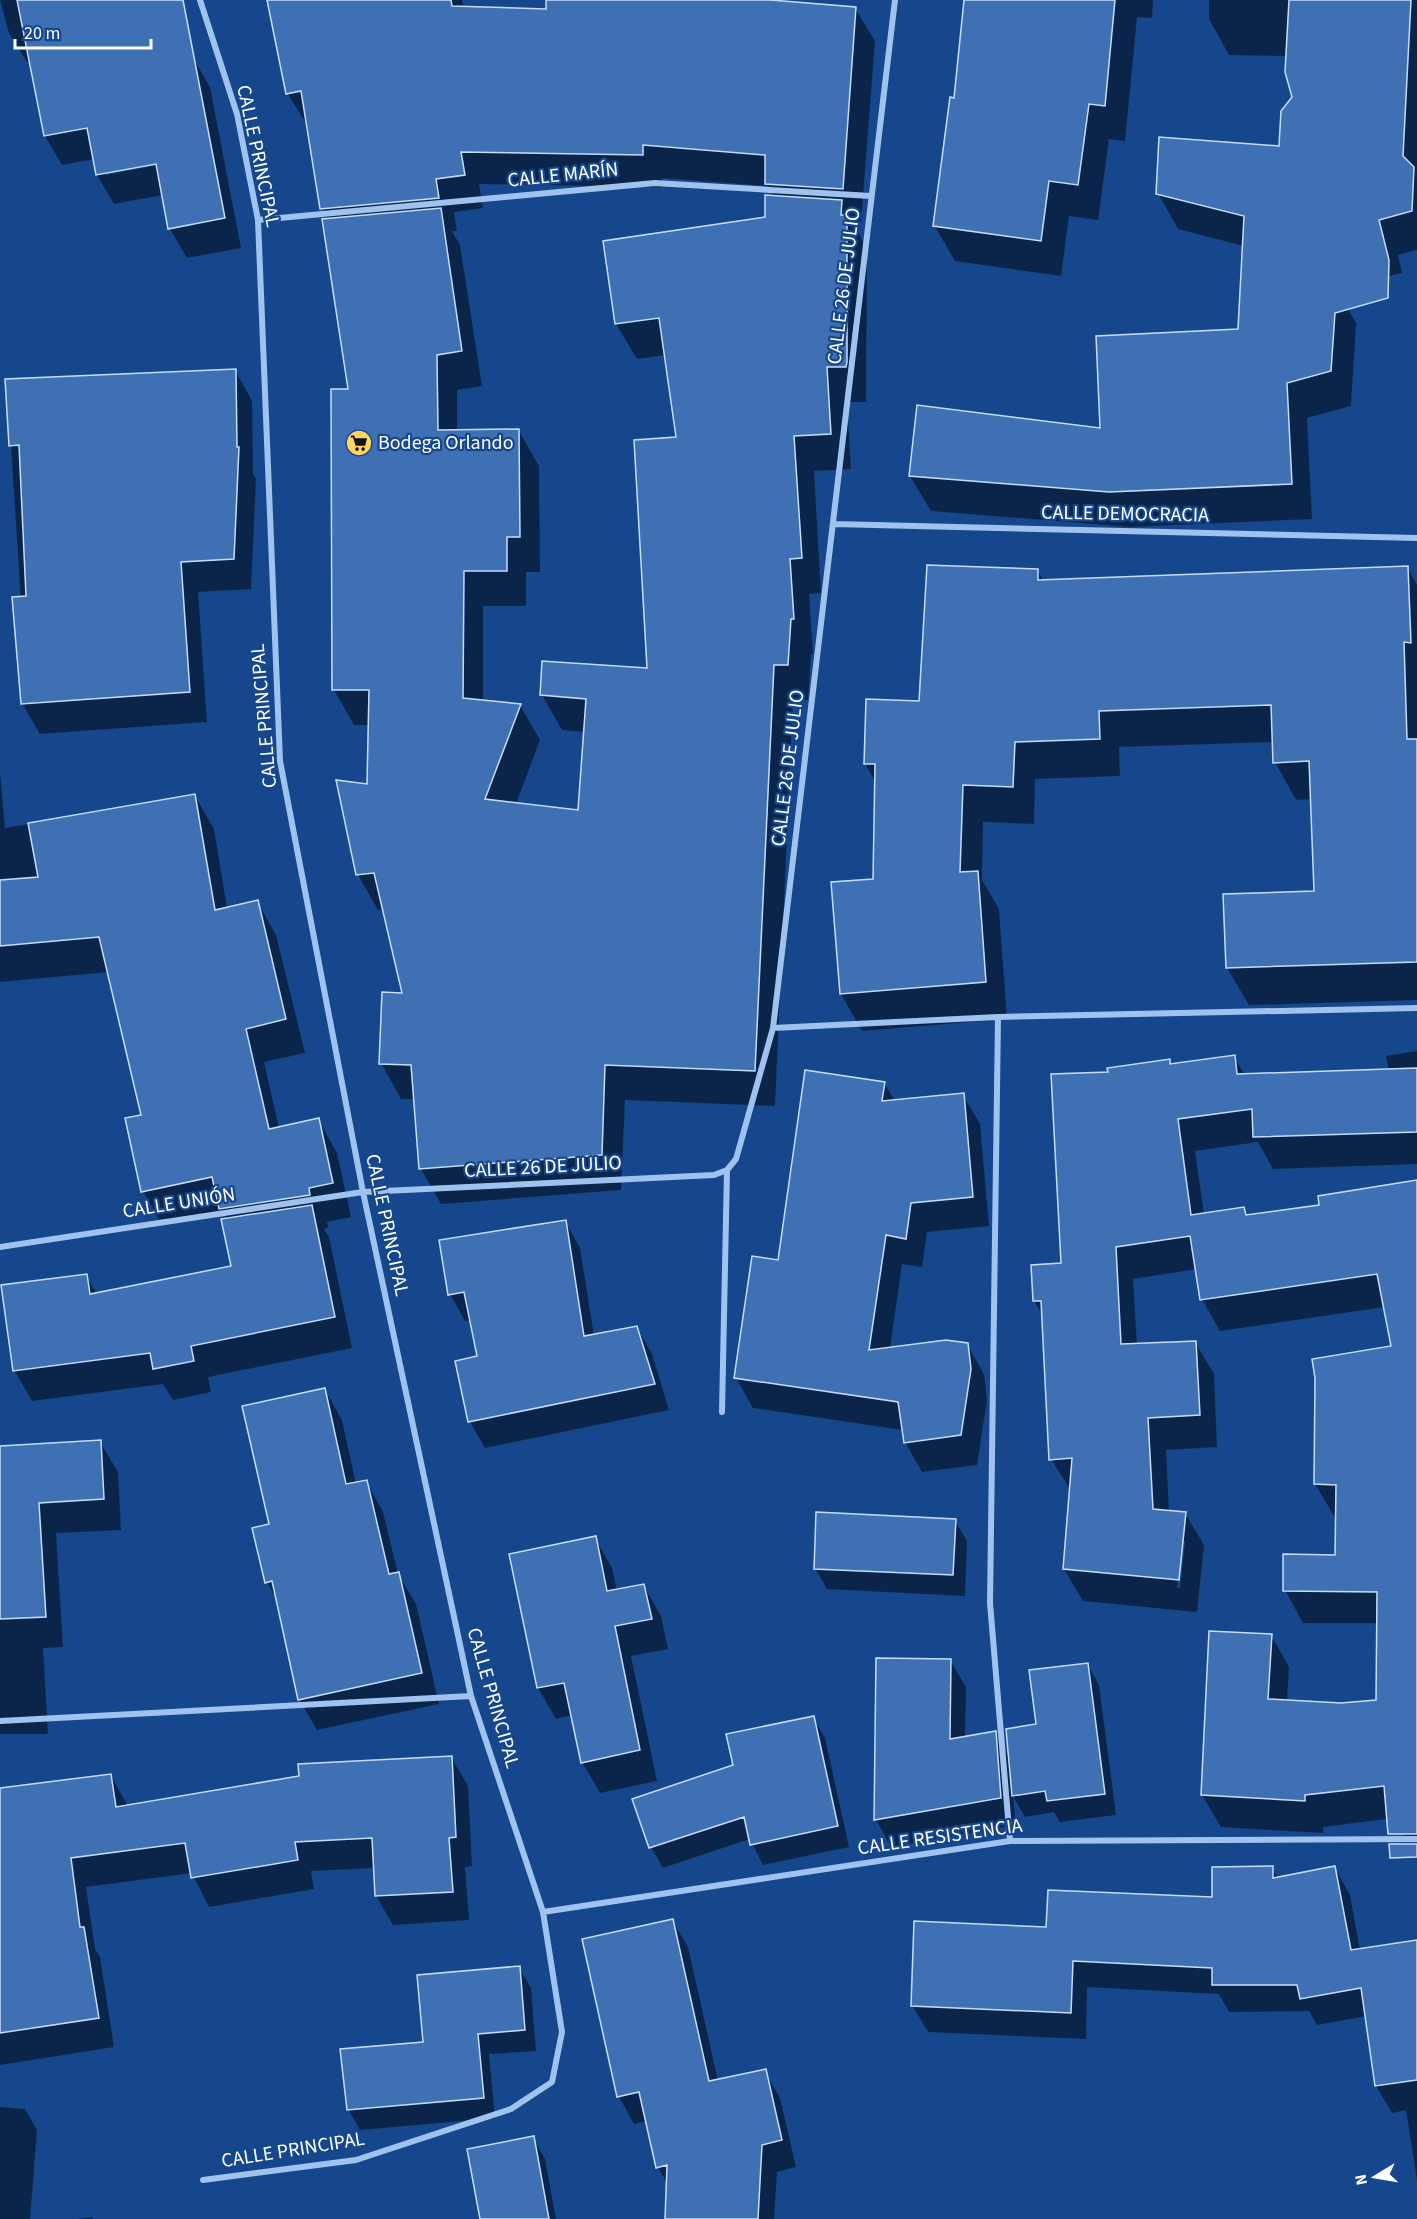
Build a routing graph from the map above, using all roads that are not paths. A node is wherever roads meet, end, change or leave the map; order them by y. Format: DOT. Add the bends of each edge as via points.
graph roads {
  1 [pos="200,0"];
  2 [pos="895,0"];
  3 [pos="872,196"];
  4 [pos="258,220"];
  5 [pos="833,524"];
  6 [pos="1417,537"];
  7 [pos="1417,1008"];
  8 [pos="998,1017"];
  9 [pos="773,1028"];
  10 [pos="727,1170"];
  11 [pos="363,1192"];
  12 [pos="0,1247"];
  13 [pos="722,1412"];
  14 [pos="471,1696"];
  15 [pos="0,1721"];
  16 [pos="1417,1839"];
  17 [pos="1010,1841"];
  18 [pos="543,1912"];
  19 [pos="203,2180"];
  1 -- 4 [label="street, CALLE PRINCIPAL" via="237,114"];
  2 -- 3 [label="street, CALLE 26 DE JULIO"];
  3 -- 4 [label="street, CALLE MARÍN" via="655,183"];
  3 -- 5 [label="street, CALLE 26 DE JULIO"];
  4 -- 11 [label="street, CALLE PRINCIPAL" via="280,761"];
  5 -- 6 [label="street, CALLE DEMOCRACIA"];
  5 -- 9 [label="street, CALLE 26 DE JULIO"];
  7 -- 8 [label="street"];
  8 -- 9 [label="street"];
  8 -- 17 [label="street" via="990,1603"];
  9 -- 10 [label="street, CALLE 26 DE JULIO" via="736,1159"];
  10 -- 11 [label="street, CALLE 26 DE JULIO" via="714,1175"];
  10 -- 13 [label="street"];
  11 -- 12 [label="street, CALLE UNIÓN"];
  11 -- 14 [label="street, CALLE PRINCIPAL"];
  14 -- 15 [label="street"];
  14 -- 18 [label="street, CALLE PRINCIPAL"];
  16 -- 17 [label="street, CALLE RESISTENCIA"];
  17 -- 18 [label="street, CALLE RESISTENCIA"];
  18 -- 19 [label="street, CALLE PRINCIPAL" via="562,2032 552,2082 511,2109 356,2160"];
}
